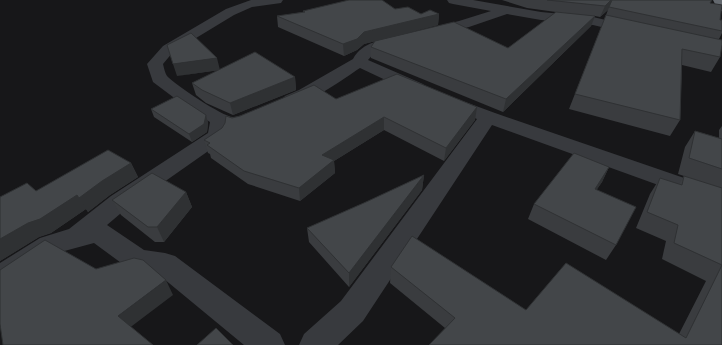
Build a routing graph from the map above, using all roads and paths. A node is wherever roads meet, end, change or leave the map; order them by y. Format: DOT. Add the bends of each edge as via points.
graph roads {
  1 [pos="277,0"];
  2 [pos="453,0"];
  3 [pos="719,0"];
  4 [pos="722,7"];
  5 [pos="505,10"];
  6 [pos="646,33"];
  7 [pos="360,62"];
  8 [pos="488,117"];
  9 [pos="220,120"];
  10 [pos="722,200"];
  11 [pos="78,236"];
  12 [pos="0,278"];
  13 [pos="323,342"];
  14 [pos="269,345"];
  1 -- 9 [label="street" via="248,4 230,12 168,49 155,64 159,78 199,108"];
  2 -- 5 [label="street"];
  3 -- 4 [label="highway"];
  5 -- 6 [label="street" via="593,22"];
  5 -- 7 [label="street" via="464,24 369,48 362,55"];
  7 -- 8 [label="street" via="408,85"];
  7 -- 9 [label="street" via="305,94 270,109 235,123"];
  8 -- 10 [label="street"];
  8 -- 13 [label="street" via="352,311"];
  9 -- 11 [label="street" via="217,136 119,202"];
  11 -- 12 [label="street" via="48,245"];
  11 -- 14 [label="street" via="98,232 138,260 165,264"];
}
